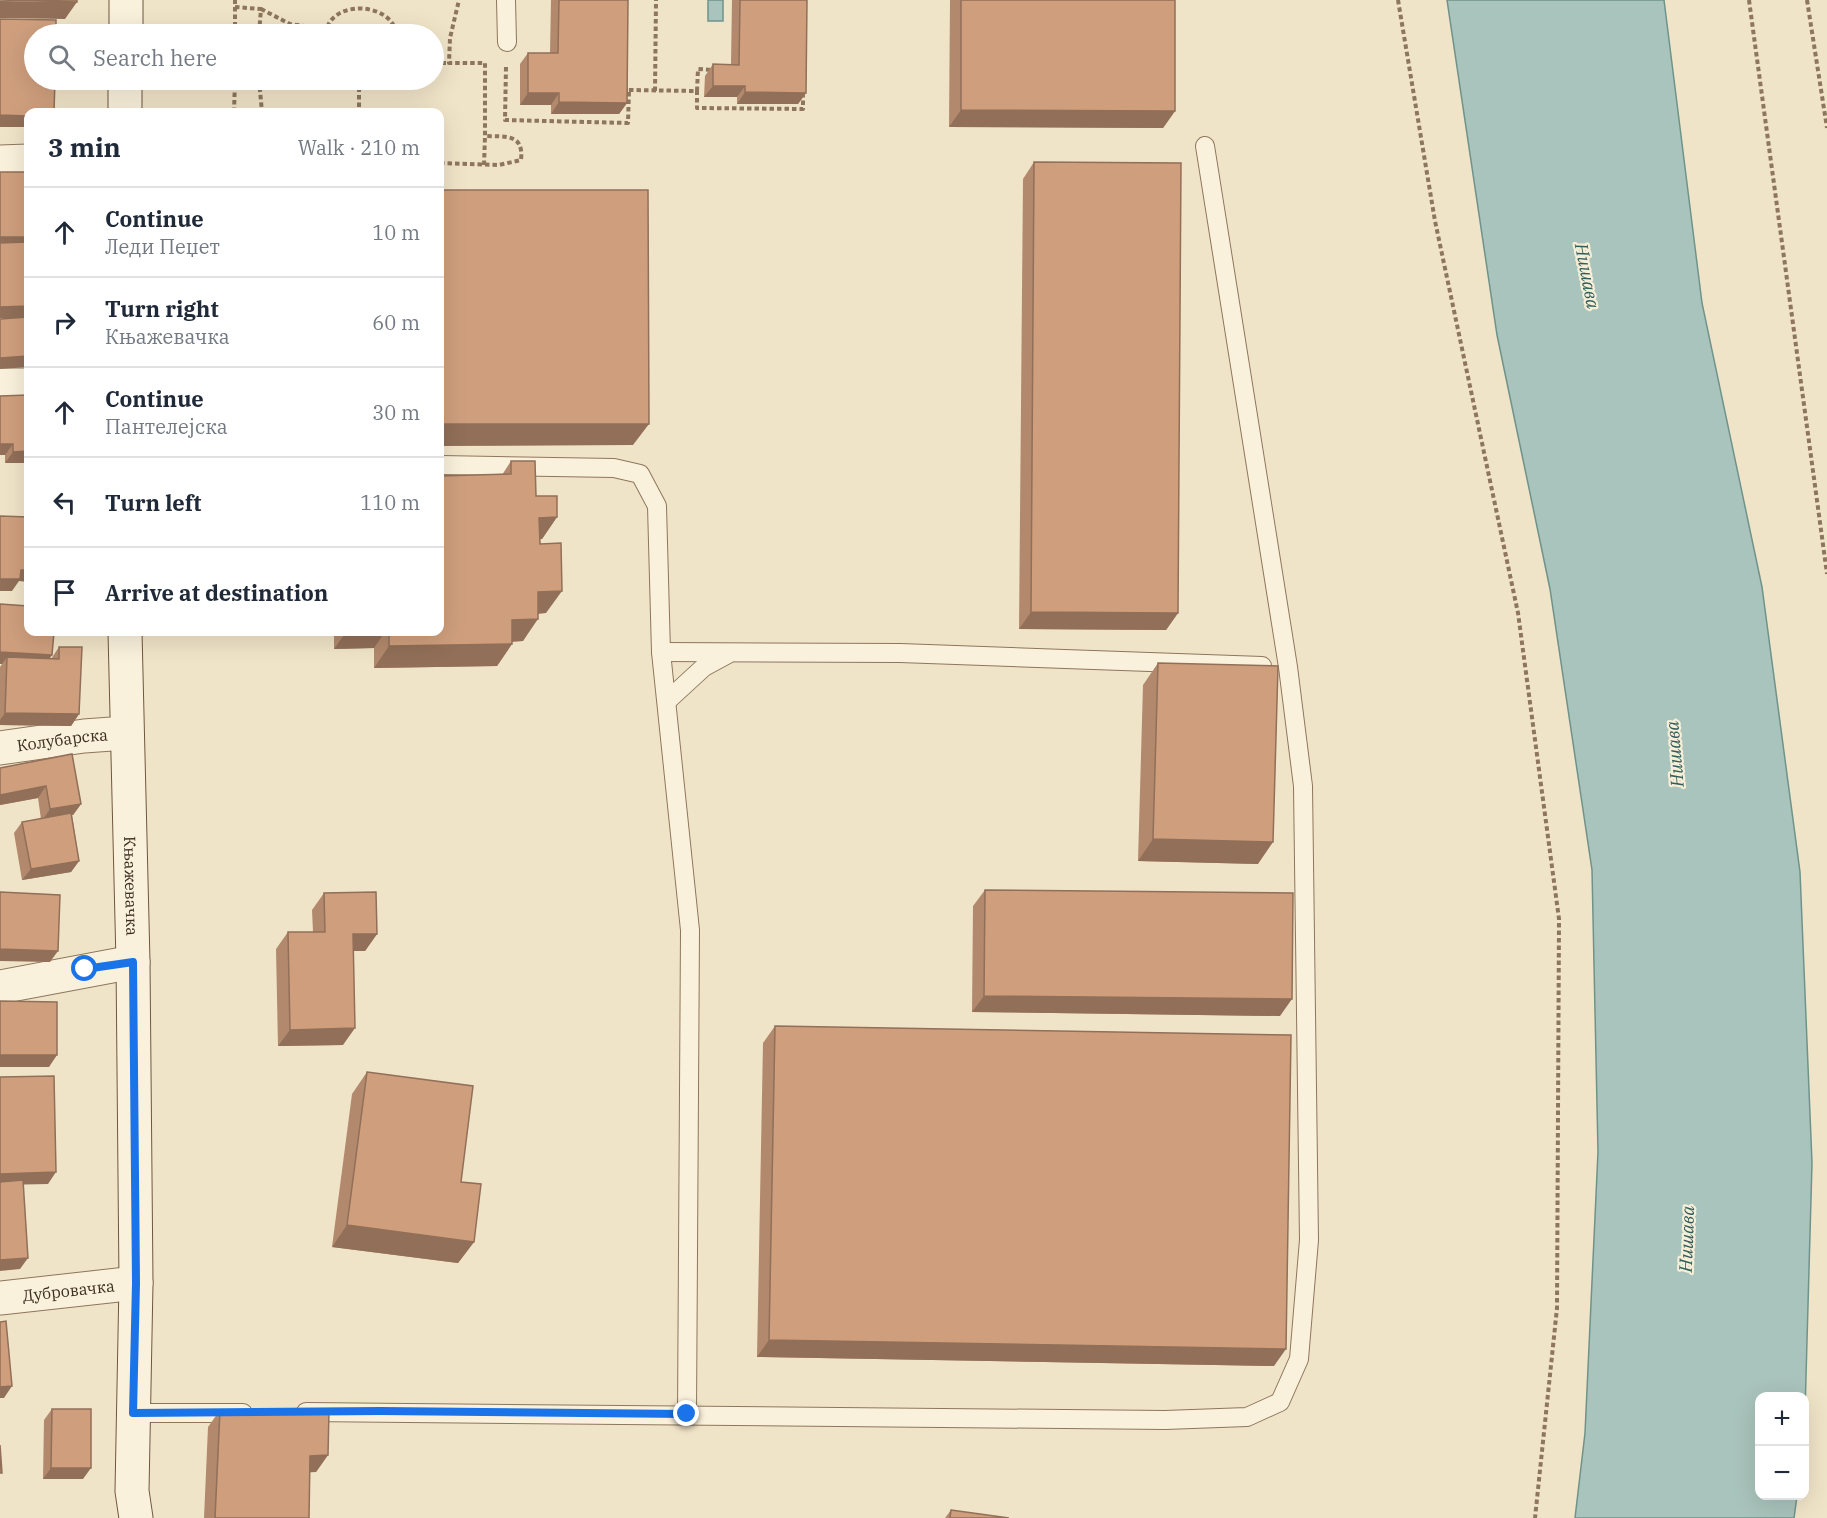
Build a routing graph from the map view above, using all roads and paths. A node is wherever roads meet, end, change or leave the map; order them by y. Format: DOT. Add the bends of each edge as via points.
graph roads {
  1 [pos="126,0"];
  2 [pos="235,0"];
  3 [pos="459,0"];
  4 [pos="506,0"];
  5 [pos="656,0"];
  6 [pos="1398,0"];
  7 [pos="1749,0"];
  8 [pos="1807,0"];
  9 [pos="347,3"];
  10 [pos="380,5"];
  11 [pos="235,7"];
  12 [pos="261,9"];
  13 [pos="126,24"];
  14 [pos="235,24"];
  15 [pos="260,24"];
  16 [pos="290,24"];
  17 [pos="328,24"];
  18 [pos="394,24"];
  19 [pos="507,42"];
  20 [pos="444,63"];
  21 [pos="449,63"];
  22 [pos="719,70"];
  23 [pos="803,86"];
  24 [pos="125,90"];
  25 [pos="235,90"];
  26 [pos="260,90"];
  27 [pos="359,90"];
  28 [pos="619,90"];
  29 [pos="629,90"];
  30 [pos="655,91"];
  31 [pos="697,91"];
  32 [pos="125,108"];
  33 [pos="234,108"];
  34 [pos="262,108"];
  35 [pos="359,108"];
  36 [pos="1827,128"];
  37 [pos="484,136"];
  38 [pos="1205,146"];
  39 [pos="24,161"];
  40 [pos="0,162"];
  41 [pos="444,163"];
  42 [pos="484,165"];
  43 [pos="0,385"];
  44 [pos="24,385"];
  45 [pos="444,465"];
  46 [pos="1827,574"];
  47 [pos="125,636"];
  48 [pos="661,652"];
  49 [pos="730,653"];
  50 [pos="1288,667"];
  51 [pos="667,701"];
  52 [pos="126,733"];
  53 [pos="0,748"];
  54 [pos="133,962"];
  55 [pos="0,987"];
  56 [pos="136,1283"];
  57 [pos="0,1298"];
  58 [pos="288,1412"];
  59 [pos="133,1413"];
  60 [pos="264,1413"];
  61 [pos="687,1414"];
  62 [pos="136,1518"];
  63 [pos="1535,1518"];
  1 -- 13 [label="main road"];
  2 -- 11 [label="path"];
  3 -- 21 [label="path"];
  4 -- 19 [label="lane"];
  5 -- 30 [label="path"];
  6 -- 63 [label="path" via="1435,220 1518,613 1559,918 1557,1308"];
  7 -- 46 [label="path"];
  8 -- 36 [label="path"];
  9 -- 17 [label="path"];
  10 -- 18 [label="path"];
  11 -- 12 [label="path"];
  11 -- 14 [label="path"];
  12 -- 15 [label="path"];
  12 -- 16 [label="path"];
  19 -- 29 [label="path" via="505,120 628,123"];
  20 -- 21 [label="path"];
  21 -- 37 [label="path" via="485,63"];
  22 -- 31 [label="path" via="698,69"];
  23 -- 31 [label="path" via="803,109 697,108"];
  24 -- 32 [label="main road"];
  25 -- 33 [label="path"];
  26 -- 34 [label="path"];
  27 -- 35 [label="path"];
  28 -- 29 [label="path"];
  29 -- 30 [label="path"];
  30 -- 31 [label="path"];
  37 -- 42 [label="path"];
  37 -- 42 [label="path" via="512,137 522,150 521,160 513,164"];
  38 -- 50 [label="lane"];
  39 -- 40 [label="main road"];
  41 -- 42 [label="path"];
  43 -- 44 [label="main road"];
  45 -- 48 [label="lane" via="614,468 640,474 657,506"];
  47 -- 52 [label="main road, Књажевачка"];
  48 -- 49 [label="lane"];
  48 -- 51 [label="lane"];
  49 -- 50 [label="lane" via="900,653"];
  49 -- 51 [label="lane" via="704,667"];
  50 -- 61 [label="lane" via="1303,786 1309,1240 1299,1359 1280,1402 1246,1417 1166,1420"];
  51 -- 61 [label="lane" via="690,930"];
  52 -- 53 [label="main road, Колубарска"];
  52 -- 54 [label="main road, Књажевачка"];
  54 -- 55 [label="main road"];
  54 -- 56 [label="main road, Књажевачка"];
  56 -- 57 [label="main road, Дубровачка"];
  56 -- 59 [label="main road, Књажевачка"];
  58 -- 61 [label="lane"];
  59 -- 60 [label="lane"];
  59 -- 62 [label="main road, Књажевачка" via="132,1491"];
}
